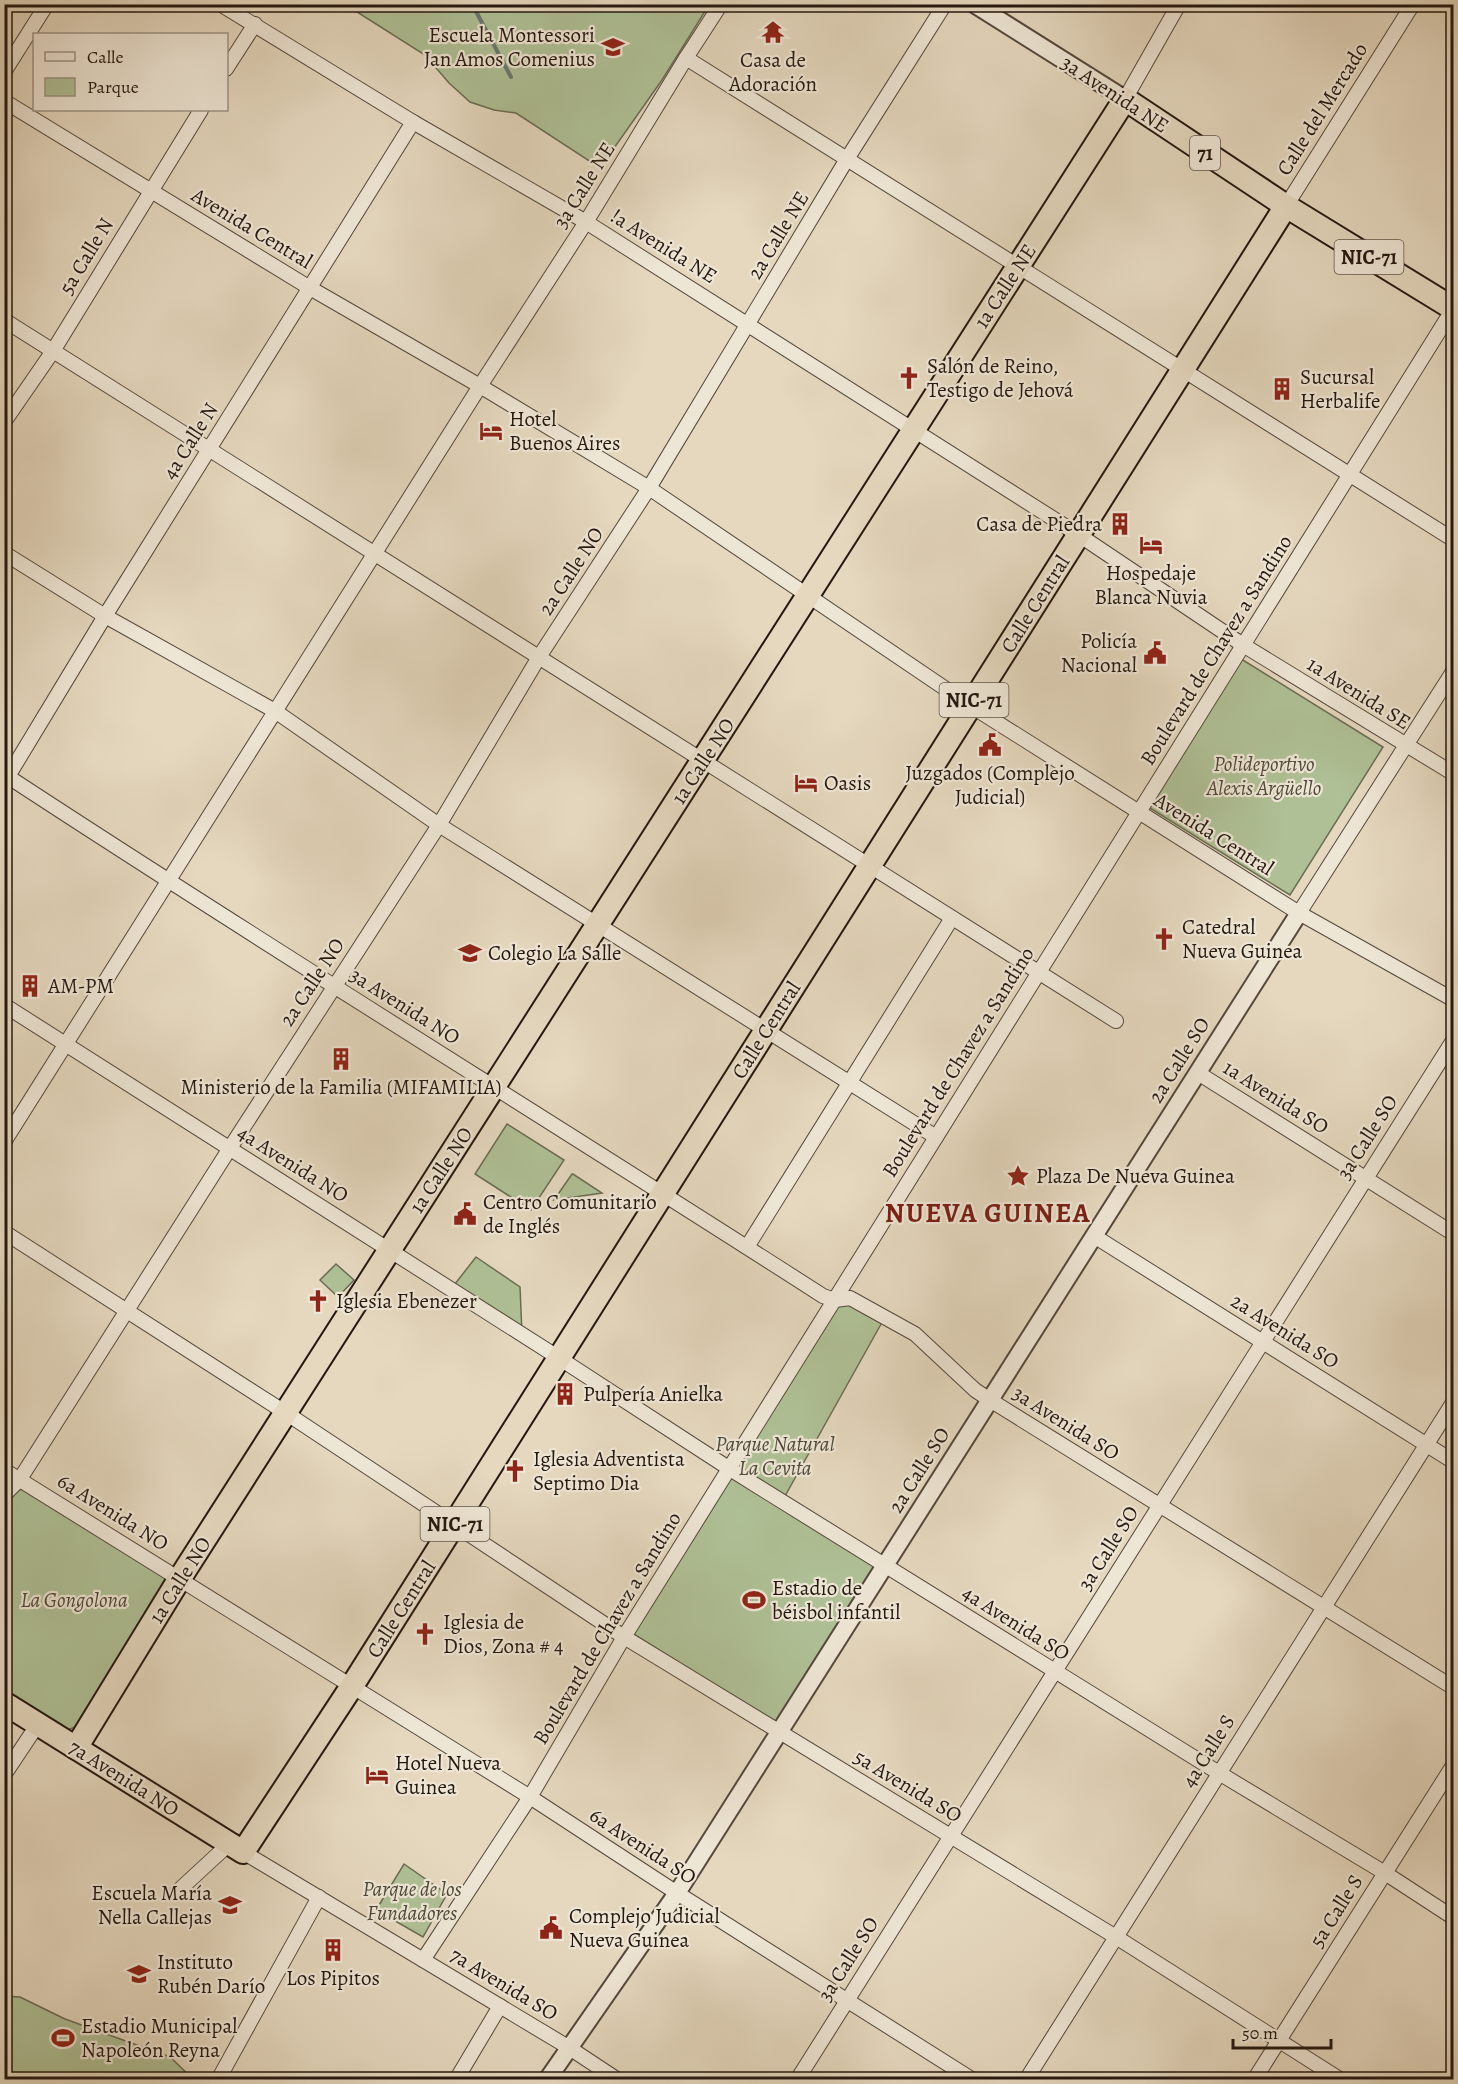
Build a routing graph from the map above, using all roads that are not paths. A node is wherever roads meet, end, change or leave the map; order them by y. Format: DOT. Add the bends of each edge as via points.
graph roads {
  1 [pos="47,4"];
  2 [pos="219,4"];
  3 [pos="721,4"];
  4 [pos="945,4"];
  5 [pos="974,4"];
  6 [pos="1179,4"];
  7 [pos="1413,4"];
  8 [pos="255,24"];
  9 [pos="686,58"];
  10 [pos="228,66"];
  11 [pos="4,72"];
  12 [pos="1125,99"];
  13 [pos="4,101"];
  14 [pos="200,111"];
  15 [pos="413,122"];
  16 [pos="847,159"];
  17 [pos="150,190"];
  18 [pos="1286,206"];
  19 [pos="586,222"];
  20 [pos="1018,266"];
  21 [pos="310,288"];
  22 [pos="1453,309"];
  23 [pos="4,320"];
  24 [pos="749,325"];
  25 [pos="53,351"];
  26 [pos="1182,370"];
  27 [pos="480,386"];
  28 [pos="4,422"];
  29 [pos="914,430"];
  30 [pos="210,449"];
  31 [pos="1350,474"];
  32 [pos="649,488"];
  33 [pos="1079,535"];
  34 [pos="1454,540"];
  35 [pos="4,553"];
  36 [pos="375,553"];
  37 [pos="809,594"];
  38 [pos="105,616"];
  39 [pos="1243,645"];
  40 [pos="539,657"];
  41 [pos="1454,670"];
  42 [pos="971,706"];
  43 [pos="276,711"];
  44 [pos="1405,746"];
  45 [pos="703,760"];
  46 [pos="1454,774"];
  47 [pos="6,778"];
  48 [pos="1139,811"];
  49 [pos="439,825"];
  50 [pos="870,866"];
  51 [pos="168,882"];
  52 [pos="1299,913"];
  53 [pos="952,918"];
  54 [pos="598,925"];
  55 [pos="1039,972"];
  56 [pos="334,986"];
  57 [pos="1454,1000"];
  58 [pos="4,1005"];
  59 [pos="1116,1021"];
  60 [pos="766,1030"];
  61 [pos="1454,1039"];
  62 [pos="66,1044"];
  63 [pos="1198,1073"];
  64 [pos="849,1083"];
  65 [pos="494,1087"];
  66 [pos="936,1137"];
  67 [pos="4,1142"];
  68 [pos="230,1148"];
  69 [pos="1365,1179"];
  70 [pos="663,1193"];
  71 [pos="4,1232"];
  72 [pos="1454,1234"];
  73 [pos="1094,1236"];
  74 [pos="747,1247"];
  75 [pos="390,1250"];
  76 [pos="835,1300"];
  77 [pos="126,1312"];
  78 [pos="1262,1342"];
  79 [pos="559,1358"];
  80 [pos="990,1400"];
  81 [pos="1454,1401"];
  82 [pos="286,1413"];
  83 [pos="1426,1444"];
  84 [pos="1454,1462"];
  85 [pos="730,1469"];
  86 [pos="4,1470"];
  87 [pos="20,1479"];
  88 [pos="4,1495"];
  89 [pos="1160,1505"];
  90 [pos="454,1525"];
  91 [pos="884,1566"];
  92 [pos="180,1578"];
  93 [pos="1323,1608"];
  94 [pos="624,1637"];
  95 [pos="1054,1672"];
  96 [pos="352,1686"];
  97 [pos="1454,1688"];
  98 [pos="4,1703"];
  99 [pos="38,1724"];
  100 [pos="779,1732"];
  101 [pos="76,1749"];
  102 [pos="1454,1764"];
  103 [pos="1219,1773"];
  104 [pos="4,1775"];
  105 [pos="530,1797"];
  106 [pos="950,1836"];
  107 [pos="236,1848"];
  108 [pos="1385,1873"];
  109 [pos="177,1892"];
  110 [pos="676,1893"];
  111 [pos="319,1897"];
  112 [pos="1454,1918"];
  113 [pos="1116,1937"];
  114 [pos="423,1960"];
  115 [pos="848,2000"];
  116 [pos="500,2006"];
  117 [pos="1280,2039"];
  118 [pos="568,2047"];
  119 [pos="218,2079"];
  120 [pos="456,2079"];
  121 [pos="547,2079"];
  122 [pos="618,2079"];
  123 [pos="797,2079"];
  124 [pos="973,2079"];
  125 [pos="1026,2079"];
  126 [pos="1254,2079"];
  127 [pos="1341,2079"];
  1 -- 11 [label="street"];
  2 -- 8 [label="street, !a Avenida NE"];
  3 -- 9 [label="street, 3a Calle NE"];
  4 -- 16 [label="street, 2a Calle NE"];
  5 -- 12 [label="street, 3a Avenida NE"];
  6 -- 12 [label="street"];
  7 -- 18 [label="street, Calle del Mercado"];
  8 -- 10 [label="street"];
  8 -- 15 [label="street, !a Avenida NE"];
  9 -- 16 [label="street"];
  9 -- 19 [label="street, 3a Calle NE"];
  12 -- 18 [label="highway, 3a Avenida NE / 71"];
  12 -- 20 [label="highway, 1a Calle NE"];
  13 -- 17 [label="street, Avenida Central"];
  14 -- 17 [label="street, 5a Calle N"];
  15 -- 19 [label="street, !a Avenida NE"];
  15 -- 21 [label="street, 4a Calle N"];
  16 -- 20 [label="street"];
  16 -- 24 [label="street, 2a Calle NE"];
  17 -- 21 [label="street, Avenida Central"];
  17 -- 25 [label="street, 5a Calle N"];
  18 -- 22 [label="highway, NIC-71"];
  18 -- 26 [label="highway, Calle Central / NIC-71"];
  19 -- 24 [label="street, !a Avenida NE"];
  19 -- 27 [label="street, 3a Calle NE"];
  20 -- 26 [label="street"];
  20 -- 29 [label="highway, 1a Calle NE"];
  21 -- 27 [label="street, Avenida Central"];
  21 -- 30 [label="street, 4a Calle N"];
  22 -- 31 [label="street, Boulevard de Chavez a Sandino"];
  23 -- 25 [label="street"];
  24 -- 29 [label="street, !a Avenida NE"];
  24 -- 32 [label="street, 2a Calle NE"];
  25 -- 28 [label="street, 5a Calle N"];
  25 -- 30 [label="street"];
  26 -- 31 [label="street"];
  26 -- 33 [label="highway, Calle Central / NIC-71"];
  27 -- 32 [label="street, Avenida Central"];
  27 -- 36 [label="street, 3a Calle NE"];
  29 -- 33 [label="street, !a Avenida NE"];
  29 -- 37 [label="highway, 1a Calle NE"];
  30 -- 36 [label="street"];
  30 -- 38 [label="street, 4a Calle N"];
  31 -- 34 [label="street"];
  31 -- 39 [label="street, Boulevard de Chavez a Sandino"];
  32 -- 37 [label="street, Avenida Central"];
  32 -- 40 [label="street, 2a Calle NO"];
  33 -- 39 [label="street, 1a Avenida SE"];
  33 -- 42 [label="highway, Calle Central / NIC-71"];
  35 -- 38 [label="street"];
  36 -- 40 [label="street"];
  36 -- 43 [label="street, 3a Calle NE"];
  37 -- 42 [label="street, Avenida Central"];
  37 -- 45 [label="highway, 1a Calle NO"];
  38 -- 43 [label="street"];
  38 -- 47 [label="street, 4a Calle N"];
  39 -- 44 [label="street, 1a Avenida SE"];
  39 -- 48 [label="street, Boulevard de Chavez a Sandino"];
  40 -- 45 [label="street"];
  40 -- 49 [label="street, 2a Calle NO"];
  41 -- 44 [label="street"];
  42 -- 48 [label="street, Avenida Central"];
  42 -- 50 [label="highway, Calle Central / NIC-71"];
  43 -- 49 [label="street"];
  43 -- 51 [label="street, 3a Calle NE"];
  44 -- 46 [label="street, 1a Avenida SE"];
  44 -- 52 [label="street"];
  45 -- 50 [label="street"];
  45 -- 54 [label="highway, 1a Calle NO"];
  47 -- 51 [label="street, 3a Avenida NO"];
  48 -- 52 [label="street, Avenida Central"];
  48 -- 55 [label="street, Boulevard de Chavez a Sandino"];
  49 -- 54 [label="street"];
  49 -- 56 [label="street, 2a Calle NO"];
  50 -- 53 [label="street"];
  50 -- 60 [label="highway, Calle Central / NIC-71"];
  51 -- 56 [label="street, 3a Avenida NO"];
  51 -- 62 [label="street, 3a Calle NE"];
  52 -- 57 [label="street, Avenida Central"];
  52 -- 63 [label="street, 2a Calle SO"];
  53 -- 55 [label="street"];
  53 -- 64 [label="street"];
  54 -- 60 [label="street"];
  54 -- 65 [label="highway, 1a Calle NO"];
  55 -- 59 [label="street"];
  55 -- 66 [label="street, Boulevard de Chavez a Sandino"];
  56 -- 65 [label="street, 3a Avenida NO"];
  56 -- 68 [label="street, 2a Calle NO"];
  58 -- 62 [label="street, 4a Avenida NO"];
  60 -- 64 [label="street"];
  60 -- 70 [label="highway, Calle Central / NIC-71"];
  61 -- 69 [label="street, 3a Calle SO"];
  62 -- 67 [label="street, 3a Calle NE"];
  62 -- 68 [label="street, 4a Avenida NO"];
  63 -- 69 [label="street, 1a Avenida SO"];
  63 -- 73 [label="street, 2a Calle SO"];
  64 -- 66 [label="street"];
  64 -- 74 [label="street"];
  65 -- 70 [label="street, 3a Avenida NO"];
  65 -- 75 [label="highway, 1a Calle NO"];
  66 -- 76 [label="street, Boulevard de Chavez a Sandino"];
  68 -- 75 [label="street, 4a Avenida NO"];
  68 -- 77 [label="street, 2a Calle NO"];
  69 -- 72 [label="street, 1a Avenida SO"];
  69 -- 78 [label="street, 3a Calle SO"];
  70 -- 74 [label="street, 3a Avenida SO"];
  70 -- 79 [label="highway, Calle Central / NIC-71"];
  71 -- 77 [label="street, 5a Avenida SO"];
  73 -- 78 [label="street, 2a Avenida SO"];
  73 -- 80 [label="street, 2a Calle SO"];
  74 -- 76 [label="street, 3a Avenida SO"];
  75 -- 79 [label="street, 4a Avenida NO"];
  75 -- 82 [label="highway, 1a Calle NO"];
  76 -- 80 [label="street, 3a Avenida SO" via="850,1298 915,1334"];
  76 -- 85 [label="street, Boulevard de Chavez a Sandino"];
  77 -- 82 [label="street, 5a Avenida SO"];
  77 -- 87 [label="street, 2a Calle NO"];
  78 -- 83 [label="street, 2a Avenida SO"];
  78 -- 89 [label="street, 3a Calle SO"];
  79 -- 85 [label="street, 4a Avenida SO"];
  79 -- 90 [label="highway, Calle Central / NIC-71"];
  80 -- 89 [label="street, 3a Avenida SO"];
  80 -- 91 [label="street, 2a Calle SO"];
  81 -- 83 [label="street, 4a Calle S"];
  82 -- 90 [label="street, 5a Avenida SO"];
  82 -- 92 [label="highway, 1a Calle NO"];
  83 -- 84 [label="street, 2a Avenida SO"];
  83 -- 93 [label="street, 4a Calle S"];
  85 -- 91 [label="street, 4a Avenida SO"];
  85 -- 94 [label="street, Boulevard de Chavez a Sandino"];
  86 -- 87 [label="street, 6a Avenida NO"];
  87 -- 88 [label="street, 2a Calle NO"];
  87 -- 92 [label="street, 6a Avenida NO"];
  89 -- 93 [label="street, 3a Avenida SO"];
  89 -- 95 [label="street, 3a Calle SO"];
  90 -- 94 [label="street, 5a Avenida SO"];
  90 -- 96 [label="highway, Calle Central / NIC-71"];
  91 -- 95 [label="street, 4a Avenida SO"];
  91 -- 100 [label="street, 2a Calle SO"];
  92 -- 96 [label="street, 6a Avenida NO"];
  92 -- 101 [label="highway, 1a Calle NO"];
  93 -- 97 [label="street, 3a Avenida SO"];
  93 -- 103 [label="street, 4a Calle S"];
  94 -- 100 [label="street, 5a Avenida SO"];
  94 -- 105 [label="street, Boulevard de Chavez a Sandino"];
  95 -- 103 [label="street, 4a Avenida SO"];
  95 -- 106 [label="street, 3a Calle SO"];
  96 -- 105 [label="street, 6a Avenida SO"];
  96 -- 107 [label="highway, Calle Central / NIC-71"];
  98 -- 99 [label="highway, 7a Avenida NO"];
  99 -- 101 [label="highway, 7a Avenida NO"];
  99 -- 104 [label="street"];
  100 -- 106 [label="street, 5a Avenida SO"];
  100 -- 110 [label="street, 2a Calle SO"];
  101 -- 107 [label="highway, 7a Avenida NO"];
  102 -- 108 [label="street, 5a Calle S"];
  103 -- 108 [label="street, 4a Avenida SO"];
  103 -- 113 [label="street, 4a Calle S"];
  105 -- 110 [label="street, 6a Avenida SO"];
  105 -- 114 [label="street, Boulevard de Chavez a Sandino"];
  106 -- 113 [label="street, 5a Avenida SO"];
  106 -- 115 [label="street, 3a Calle SO"];
  107 -- 109 [label="street"];
  107 -- 111 [label="street, 7a Avenida SO"];
  108 -- 112 [label="street, 4a Avenida SO"];
  108 -- 117 [label="street, 5a Calle S"];
  110 -- 115 [label="street, 6a Avenida SO"];
  110 -- 118 [label="street, 2a Calle SO"];
  111 -- 114 [label="street, 7a Avenida SO"];
  111 -- 119 [label="street"];
  113 -- 117 [label="street, 5a Avenida SO"];
  113 -- 125 [label="street, 4a Calle S"];
  114 -- 116 [label="street, 7a Avenida SO"];
  115 -- 123 [label="street, 3a Calle SO"];
  115 -- 124 [label="street, 6a Avenida SO"];
  116 -- 118 [label="street, 7a Avenida SO"];
  116 -- 120 [label="street"];
  117 -- 126 [label="street, 5a Calle S"];
  117 -- 127 [label="street, 5a Avenida SO"];
  118 -- 121 [label="street, 2a Calle SO"];
  118 -- 122 [label="street, 7a Avenida SO"];
}
